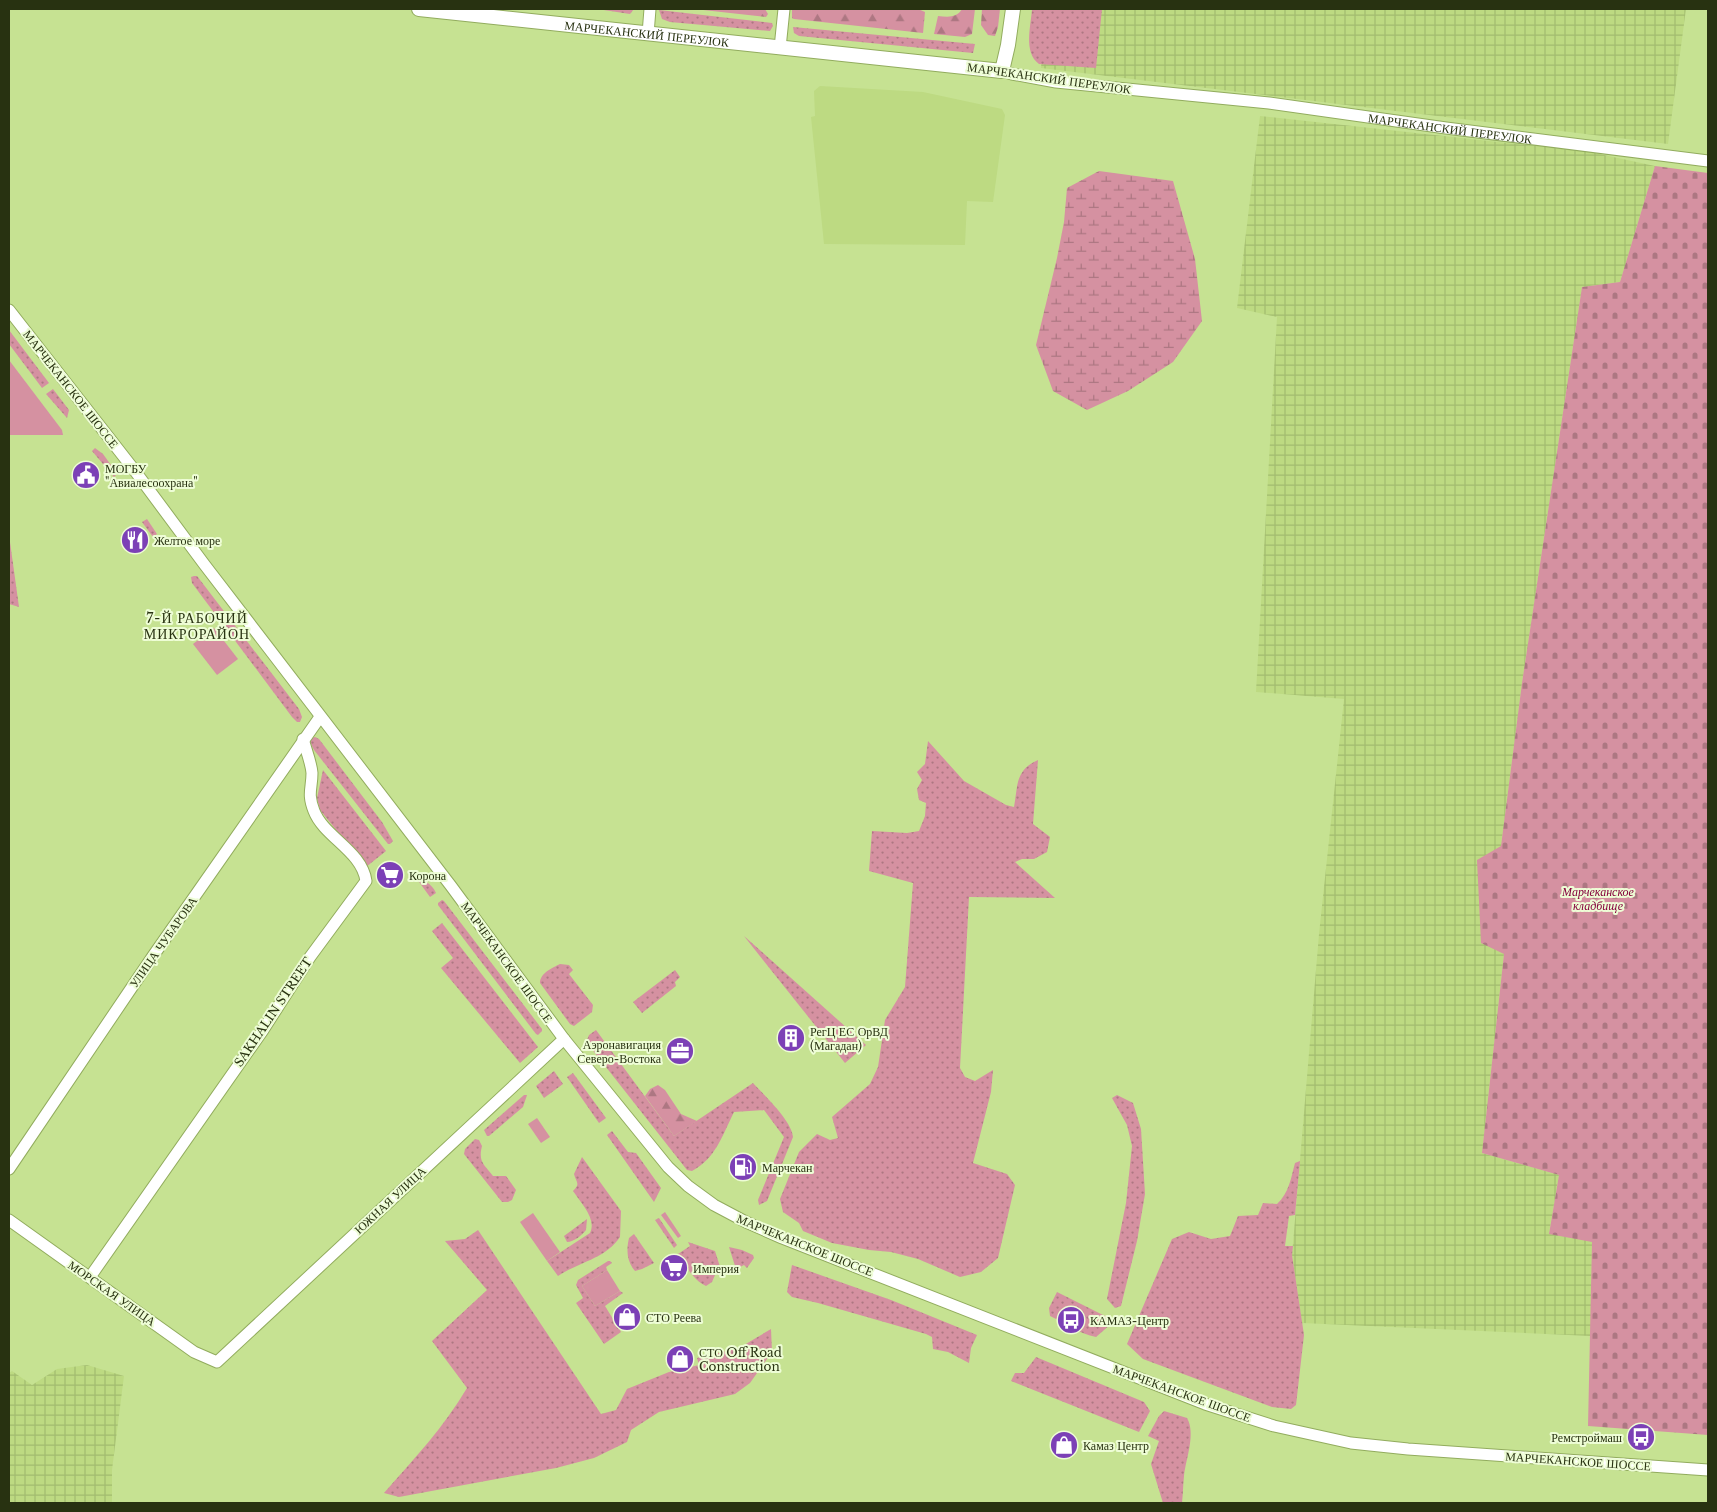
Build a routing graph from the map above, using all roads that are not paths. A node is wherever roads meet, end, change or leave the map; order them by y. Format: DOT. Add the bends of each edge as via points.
graph roads {
  1 [pos="419,9"];
  2 [pos="650,9"];
  3 [pos="784,9"];
  4 [pos="1013,9"];
  5 [pos="445,10"];
  6 [pos="648,34"];
  7 [pos="780,48"];
  8 [pos="1002,71"];
  9 [pos="1708,161"];
  10 [pos="9,310"];
  11 [pos="320,717"];
  12 [pos="304,739"];
  13 [pos="564,1039"];
  14 [pos="9,1169"];
  15 [pos="9,1220"];
  16 [pos="90,1277"];
  17 [pos="217,1362"];
  18 [pos="1708,1470"];
  1 -- 5 [label="main road, МАРЧЕКАНСКИЙ ПЕРЕУЛОК"];
  2 -- 6 [label="street"];
  3 -- 7 [label="street"];
  4 -- 8 [label="main road"];
  5 -- 6 [label="main road, МАРЧЕКАНСКИЙ ПЕРЕУЛОК"];
  6 -- 7 [label="main road, МАРЧЕКАНСКИЙ ПЕРЕУЛОК"];
  7 -- 8 [label="main road, МАРЧЕКАНСКИЙ ПЕРЕУЛОК"];
  8 -- 9 [label="street, МАРЧЕКАНСКИЙ ПЕРЕУЛОК" via="1056,82 1296,106"];
  10 -- 11 [label="street, МАРЧЕКАНСКОЕ ШОССЕ"];
  11 -- 12 [label="street, УЛИЦА ЧУБАРОВА"];
  11 -- 13 [label="street, МАРЧЕКАНСКОЕ ШОССЕ"];
  12 -- 14 [label="street, УЛИЦА ЧУБАРОВА"];
  12 -- 16 [label="street, SAKHALIN STREET" via="312,773 309,794 314,813 359,863 366,881"];
  13 -- 17 [label="street, ЮЖНАЯ УЛИЦА"];
  13 -- 18 [label="street, МАРЧЕКАНСКОЕ ШОССЕ" via="668,1167 701,1196 729,1214 782,1238 1205,1404 1274,1426 1351,1443"];
  15 -- 16 [label="street, МОРСКАЯ УЛИЦА"];
  16 -- 17 [label="street, МОРСКАЯ УЛИЦА" via="194,1352"];
}
